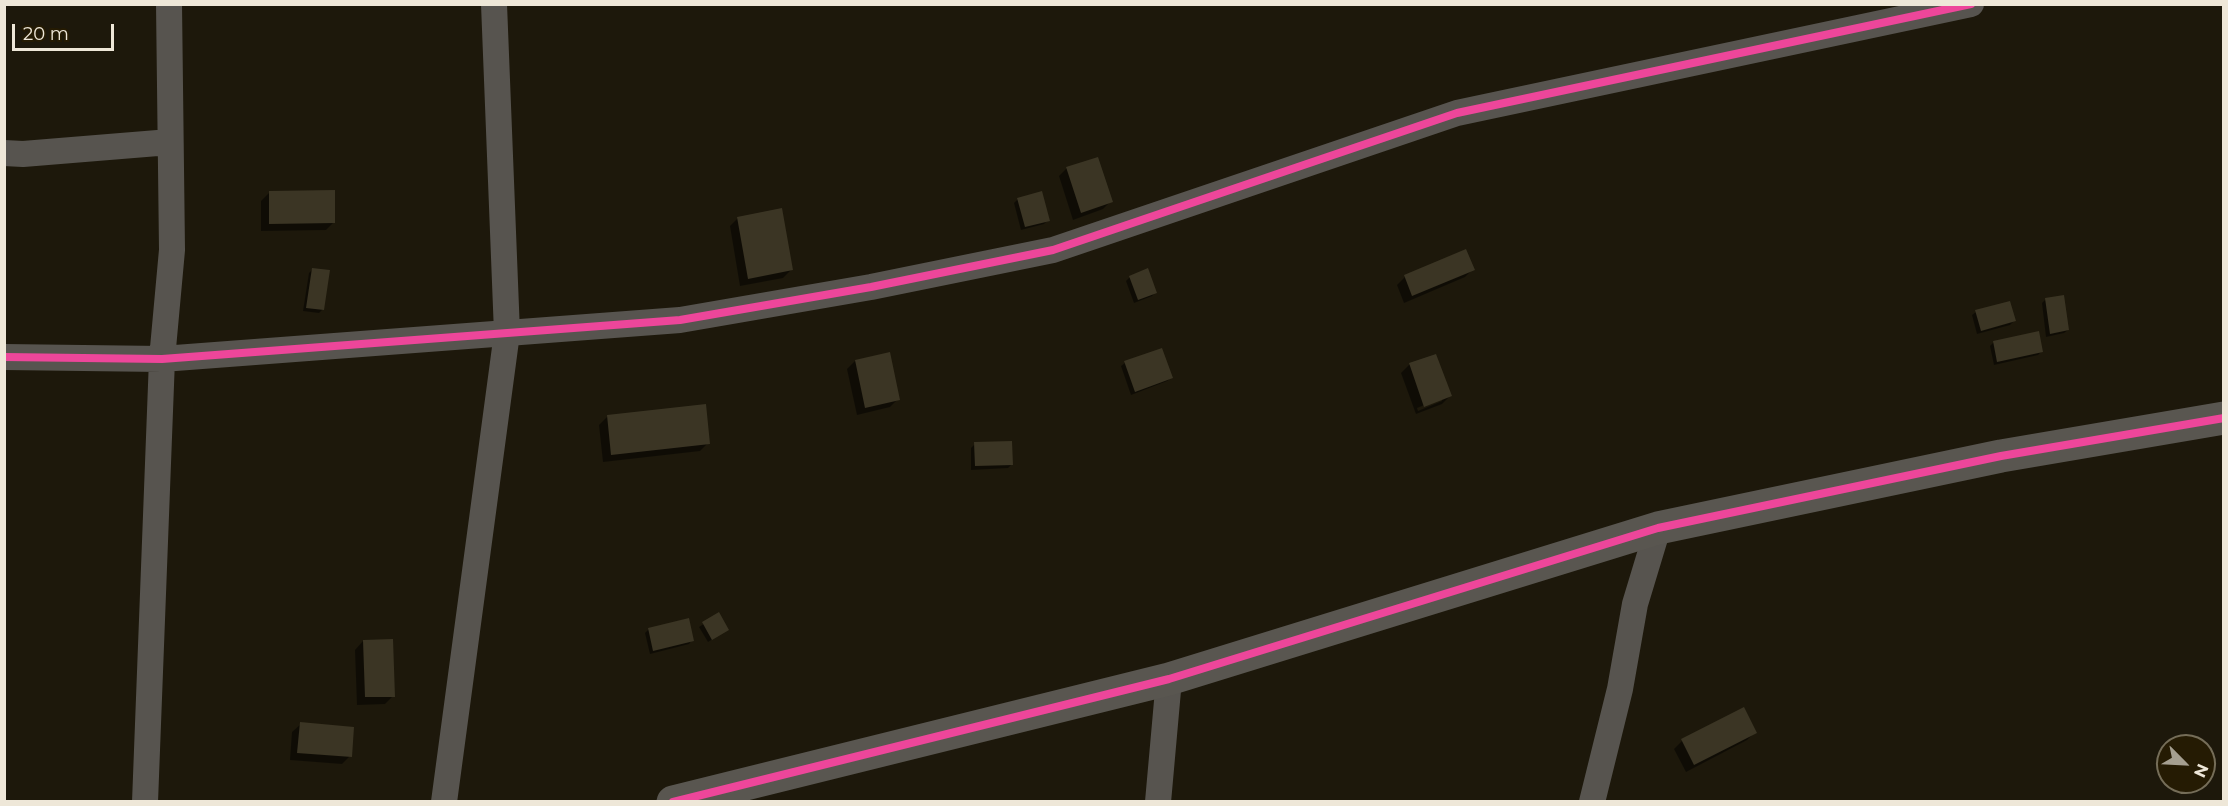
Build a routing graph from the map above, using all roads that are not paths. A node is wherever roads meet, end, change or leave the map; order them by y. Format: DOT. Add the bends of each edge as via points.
graph roads {
  1 [pos="169,4"];
  2 [pos="494,4"];
  3 [pos="1971,4"];
  4 [pos="170,142"];
  5 [pos="4,153"];
  6 [pos="507,333"];
  7 [pos="4,357"];
  8 [pos="162,359"];
  9 [pos="2223,418"];
  10 [pos="1658,528"];
  11 [pos="1169,679"];
  12 [pos="145,801"];
  13 [pos="444,801"];
  14 [pos="673,801"];
  15 [pos="1158,801"];
  16 [pos="1592,801"];
  1 -- 4 [label="street"];
  2 -- 6 [label="street"];
  3 -- 6 [label="street" via="1457,113 1053,250 680,320"];
  4 -- 5 [label="street"];
  4 -- 8 [label="street" via="172,250"];
  6 -- 8 [label="street"];
  6 -- 13 [label="street"];
  7 -- 8 [label="street"];
  8 -- 12 [label="street"];
  9 -- 10 [label="street" via="2001,456"];
  10 -- 11 [label="street"];
  10 -- 16 [label="street" via="1635,604 1620,689"];
  11 -- 14 [label="street"];
  11 -- 15 [label="street"];
}
